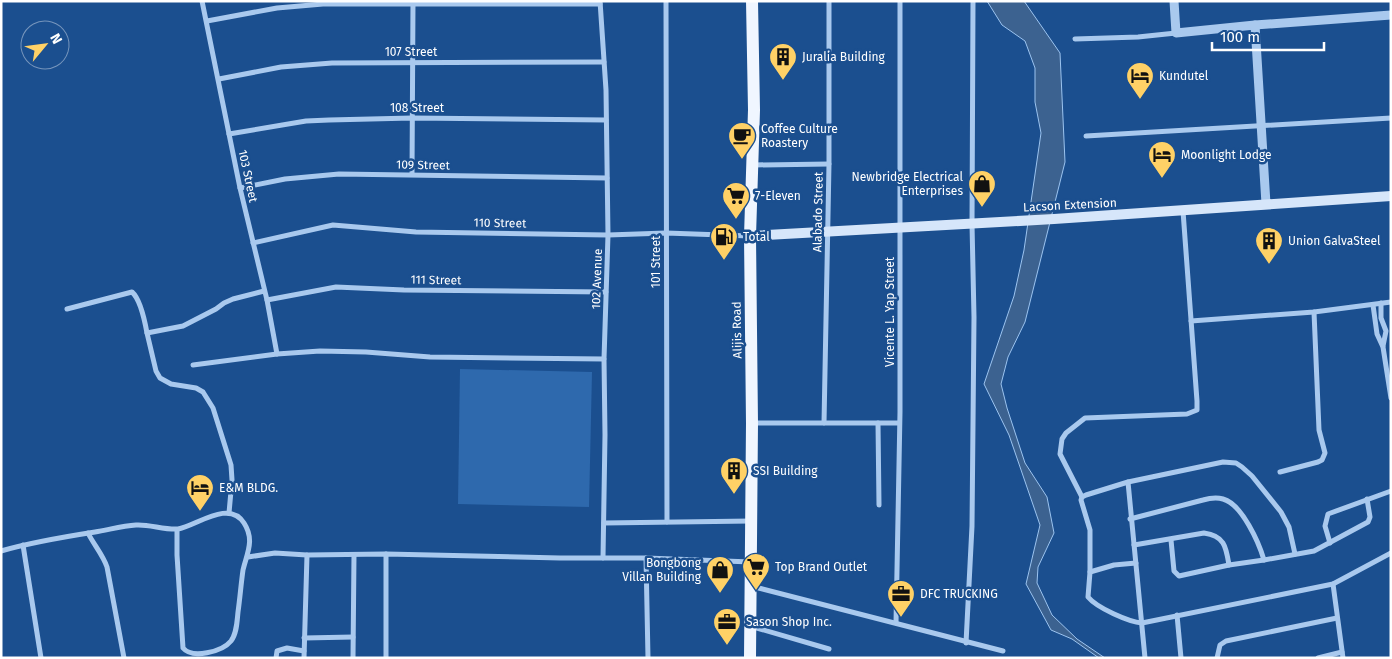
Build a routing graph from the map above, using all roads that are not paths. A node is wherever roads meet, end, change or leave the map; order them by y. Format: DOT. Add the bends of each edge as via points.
graph roads {
  1 [pos="202,1"];
  2 [pos="666,1"];
  3 [pos="752,1"];
  4 [pos="829,1"];
  5 [pos="900,1"];
  6 [pos="973,1"];
  7 [pos="1174,1"];
  8 [pos="412,3"];
  9 [pos="600,3"];
  10 [pos="1391,15"];
  11 [pos="207,21"];
  12 [pos="1255,25"];
  13 [pos="1176,33"];
  14 [pos="1075,39"];
  15 [pos="413,62"];
  16 [pos="604,62"];
  17 [pos="219,79"];
  18 [pos="412,118"];
  19 [pos="1391,118"];
  20 [pos="606,120"];
  21 [pos="1261,125"];
  22 [pos="229,134"];
  23 [pos="1086,136"];
  24 [pos="829,164"];
  25 [pos="753,165"];
  26 [pos="412,174"];
  27 [pos="607,178"];
  28 [pos="240,188"];
  29 [pos="1391,196"];
  30 [pos="1266,204"];
  31 [pos="1182,211"];
  32 [pos="972,224"];
  33 [pos="900,228"];
  34 [pos="828,232"];
  35 [pos="666,233"];
  36 [pos="608,235"];
  37 [pos="750,236"];
  38 [pos="252,243"];
  39 [pos="264,291"];
  40 [pos="606,292"];
  41 [pos="267,300"];
  42 [pos="1391,302"];
  43 [pos="1381,303"];
  44 [pos="1372,305"];
  45 [pos="67,309"];
  46 [pos="1314,312"];
  47 [pos="1190,321"];
  48 [pos="147,333"];
  49 [pos="1383,347"];
  50 [pos="277,354"];
  51 [pos="604,359"];
  52 [pos="193,365"];
  53 [pos="1391,398"];
  54 [pos="752,423"];
  55 [pos="824,423"];
  56 [pos="878,423"];
  57 [pos="899,423"];
  58 [pos="1280,472"];
  59 [pos="1128,482"];
  60 [pos="1391,491"];
  61 [pos="1082,497"];
  62 [pos="1367,499"];
  63 [pos="879,505"];
  64 [pos="229,513"];
  65 [pos="1130,520"];
  66 [pos="751,521"];
  67 [pos="666,522"];
  68 [pos="604,523"];
  69 [pos="177,529"];
  70 [pos="88,533"];
  71 [pos="1170,540"];
  72 [pos="1330,543"];
  73 [pos="23,545"];
  74 [pos="1134,545"];
  75 [pos="1,550"];
  76 [pos="1391,552"];
  77 [pos="354,554"];
  78 [pos="386,554"];
  79 [pos="1295,554"];
  80 [pos="307,555"];
  81 [pos="248,557"];
  82 [pos="602,558"];
  83 [pos="646,558"];
  84 [pos="1264,560"];
  85 [pos="751,562"];
  86 [pos="1136,563"];
  87 [pos="1229,565"];
  88 [pos="1090,572"];
  89 [pos="1333,584"];
  90 [pos="750,586"];
  91 [pos="1177,615"];
  92 [pos="1337,618"];
  93 [pos="896,623"];
  94 [pos="1142,623"];
  95 [pos="750,626"];
  96 [pos="353,637"];
  97 [pos="304,638"];
  98 [pos="966,643"];
  99 [pos="829,648"];
  100 [pos="304,651"];
  101 [pos="1003,651"];
  102 [pos="1342,655"];
  103 [pos="41,658"];
  104 [pos="124,658"];
  105 [pos="276,658"];
  106 [pos="304,658"];
  107 [pos="353,658"];
  108 [pos="386,658"];
  109 [pos="648,658"];
  110 [pos="750,658"];
  111 [pos="1145,658"];
  112 [pos="1181,658"];
  113 [pos="1217,658"];
  114 [pos="1318,658"];
  1 -- 11 [label="street, 103 Street"];
  2 -- 35 [label="street, 101 Street"];
  3 -- 25 [label="main road, Alijis Road"];
  4 -- 24 [label="street, Alabado Street"];
  5 -- 33 [label="street, Vicente L. Yap Street"];
  6 -- 32 [label="street"];
  7 -- 13 [label="street"];
  8 -- 9 [label="street"];
  8 -- 11 [label="street" via="297,6"];
  8 -- 15 [label="street"];
  9 -- 16 [label="street, 102 Avenue"];
  10 -- 12 [label="street"];
  11 -- 17 [label="street, 103 Street"];
  12 -- 13 [label="street"];
  12 -- 21 [label="street"];
  13 -- 14 [label="street"];
  15 -- 16 [label="street, 107 Street"];
  15 -- 17 [label="street, 107 Street" via="302,64"];
  15 -- 18 [label="street"];
  16 -- 20 [label="street, 102 Avenue"];
  17 -- 22 [label="street, 103 Street"];
  18 -- 20 [label="street, 108 Street"];
  18 -- 22 [label="street, 108 Street" via="306,121"];
  18 -- 26 [label="street"];
  19 -- 21 [label="street"];
  20 -- 27 [label="street, 102 Avenue"];
  21 -- 23 [label="street"];
  21 -- 30 [label="street"];
  22 -- 28 [label="street, 103 Street"];
  24 -- 25 [label="street"];
  24 -- 34 [label="street, Alabado Street"];
  25 -- 37 [label="main road, Alijis Road"];
  26 -- 27 [label="street, 109 Street"];
  26 -- 28 [label="street, 109 Street" via="304,176"];
  27 -- 36 [label="street, 102 Avenue"];
  28 -- 38 [label="street, 103 Street"];
  29 -- 30 [label="main road, Lacson Extension"];
  30 -- 31 [label="main road, Lacson Extension"];
  31 -- 32 [label="main road, Lacson Extension"];
  31 -- 47 [label="street"];
  32 -- 33 [label="main road, Lacson Extension"];
  32 -- 98 [label="street" via="972,526"];
  33 -- 34 [label="main road, Lacson Extension"];
  33 -- 57 [label="street, Vicente L. Yap Street"];
  34 -- 37 [label="main road, Lacson Extension"];
  34 -- 55 [label="street, Alabado Street"];
  35 -- 36 [label="street, 110 Street"];
  35 -- 37 [label="street, 110 Street"];
  35 -- 67 [label="street, 101 Street"];
  36 -- 38 [label="street, 110 Street" via="416,232 333,225"];
  36 -- 40 [label="street, 102 Avenue"];
  37 -- 54 [label="main road, Alijis Road"];
  38 -- 39 [label="street, 103 Street"];
  39 -- 41 [label="street, 103 Street"];
  39 -- 48 [label="street" via="229,301 183,326"];
  40 -- 41 [label="street, 111 Street" via="336,287"];
  40 -- 51 [label="street, 102 Avenue"];
  41 -- 50 [label="street, 103 Street"];
  42 -- 43 [label="street"];
  43 -- 44 [label="street"];
  43 -- 49 [label="street" via="1381,318 1386,331"];
  44 -- 46 [label="street"];
  44 -- 49 [label="street" via="1377,334"];
  45 -- 48 [label="street" via="132,292"];
  46 -- 47 [label="street"];
  46 -- 58 [label="street" via="1319,430 1325,453 1318,462"];
  47 -- 61 [label="street" via="1197,410 1188,414 1085,418 1066,433 1060,448"];
  48 -- 64 [label="street" via="160,378 204,392 212,408 231,465"];
  49 -- 53 [label="street"];
  50 -- 51 [label="street" via="329,351 430,357"];
  50 -- 52 [label="street"];
  51 -- 68 [label="street, 102 Avenue"];
  54 -- 55 [label="street"];
  54 -- 66 [label="main road, Alijis Road"];
  55 -- 56 [label="street"];
  56 -- 57 [label="street"];
  56 -- 63 [label="street"];
  57 -- 93 [label="street, Vicente L. Yap Street"];
  59 -- 61 [label="street"];
  59 -- 65 [label="street"];
  59 -- 79 [label="street" via="1223,462 1236,463 1252,476 1286,520"];
  60 -- 62 [label="street"];
  61 -- 88 [label="street" via="1090,530"];
  62 -- 72 [label="street" via="1368,522"];
  62 -- 72 [label="street" via="1328,514 1325,526"];
  64 -- 69 [label="street" via="209,516"];
  64 -- 81 [label="street" via="244,522 248,532"];
  65 -- 74 [label="street"];
  65 -- 84 [label="street" via="1212,498 1225,499 1247,522"];
  66 -- 67 [label="street"];
  66 -- 85 [label="main road, Alijis Road"];
  67 -- 68 [label="street"];
  68 -- 82 [label="street, 102 Avenue"];
  69 -- 70 [label="street" via="136,525"];
  69 -- 81 [label="street" via="185,651 215,650 232,639"];
  70 -- 73 [label="street"];
  70 -- 104 [label="street" via="107,567"];
  71 -- 74 [label="street"];
  71 -- 87 [label="street" via="1204,533 1217,536 1227,551"];
  71 -- 87 [label="street" via="1174,571 1179,576"];
  72 -- 79 [label="street" via="1314,551"];
  73 -- 75 [label="street"];
  73 -- 103 [label="street"];
  74 -- 86 [label="street"];
  76 -- 89 [label="street"];
  77 -- 78 [label="street"];
  77 -- 80 [label="street"];
  77 -- 96 [label="street"];
  78 -- 82 [label="street"];
  78 -- 108 [label="street"];
  79 -- 84 [label="street"];
  80 -- 81 [label="street" via="275,553"];
  80 -- 97 [label="street"];
  82 -- 83 [label="street"];
  83 -- 85 [label="street"];
  83 -- 109 [label="street"];
  84 -- 87 [label="street"];
  85 -- 90 [label="main road, Alijis Road"];
  86 -- 88 [label="street"];
  86 -- 94 [label="street"];
  88 -- 94 [label="street" via="1088,597 1092,601 1132,622"];
  89 -- 91 [label="street"];
  89 -- 92 [label="street"];
  90 -- 93 [label="street"];
  90 -- 95 [label="main road, Alijis Road"];
  91 -- 94 [label="street"];
  91 -- 112 [label="street"];
  92 -- 102 [label="street"];
  92 -- 113 [label="street" via="1226,642 1220,645"];
  93 -- 98 [label="street"];
  94 -- 111 [label="street"];
  95 -- 99 [label="street"];
  95 -- 110 [label="main road, Alijis Road"];
  96 -- 97 [label="street"];
  96 -- 107 [label="street"];
  97 -- 100 [label="street"];
  98 -- 101 [label="street"];
  100 -- 105 [label="street" via="282,648 277,651"];
  100 -- 106 [label="street"];
  102 -- 114 [label="street"];
}
